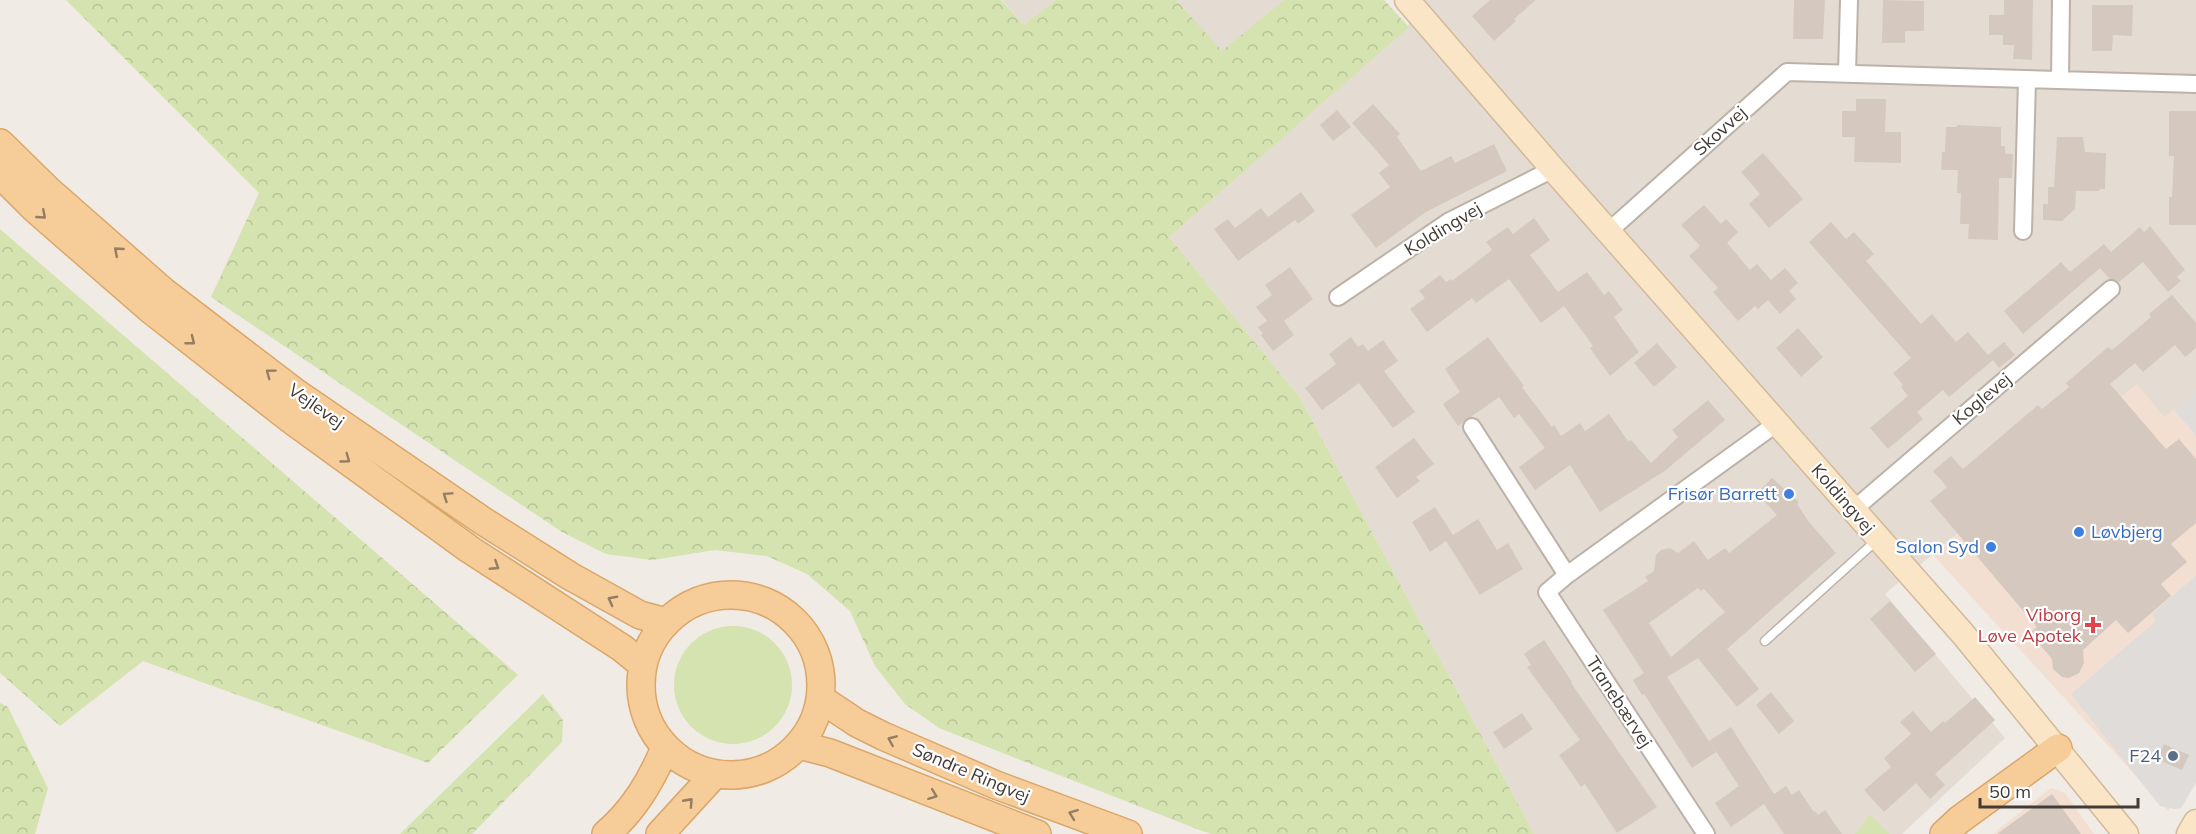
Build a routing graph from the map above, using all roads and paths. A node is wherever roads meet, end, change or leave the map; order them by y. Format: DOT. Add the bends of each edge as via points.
graph roads {
  1 [pos="1407,0"];
  2 [pos="1849,0"];
  3 [pos="2061,0"];
  4 [pos="1847,74"];
  5 [pos="2027,79"];
  6 [pos="2060,79"];
  7 [pos="2196,84"];
  8 [pos="0,143"];
  9 [pos="1553,169"];
  10 [pos="0,174"];
  11 [pos="1609,231"];
  12 [pos="2023,231"];
  13 [pos="2111,289"];
  14 [pos="1338,297"];
  15 [pos="1777,423"];
  16 [pos="1472,427"];
  17 [pos="1853,510"];
  18 [pos="1878,539"];
  19 [pos="1567,574"];
  20 [pos="666,622"];
  21 [pos="1765,641"];
  22 [pos="643,665"];
  23 [pos="821,699"];
  24 [pos="799,745"];
  25 [pos="665,748"];
  26 [pos="2058,748"];
  27 [pos="714,774"];
  28 [pos="2196,822"];
  29 [pos="606,834"];
  30 [pos="660,834"];
  31 [pos="1037,834"];
  32 [pos="1128,834"];
  33 [pos="1706,834"];
  34 [pos="1944,834"];
  35 [pos="2126,834"];
  36 [pos="2189,834"];
  1 -- 9 [label="street, Koldingvej"];
  2 -- 4 [label="street"];
  3 -- 6 [label="street"];
  4 -- 5 [label="street, Skovvej"];
  4 -- 11 [label="street, Skovvej" via="1787,72"];
  5 -- 6 [label="street, Skovvej"];
  5 -- 12 [label="street"];
  6 -- 7 [label="street, Skovvej"];
  20 -- 8 [label="main road, Vejlevej, one-way" via="640,615 570,576 296,393 164,292"];
  9 -- 11 [label="street, Koldingvej"];
  9 -- 14 [label="street, Koldingvej" via="1448,222"];
  10 -- 22 [label="main road, Vejlevej, one-way" via="151,310 289,418 469,549"];
  11 -- 15 [label="street, Koldingvej"];
  13 -- 17 [label="street, Koglevej"];
  15 -- 17 [label="street, Koldingvej"];
  15 -- 19 [label="street, Tranebærvej"];
  16 -- 19 [label="street"];
  17 -- 18 [label="street, Koldingvej"];
  18 -- 21 [label="lane"];
  18 -- 26 [label="street, Koldingvej"];
  19 -- 33 [label="street, Tranebærvej" via="1546,592"];
  20 -- 22 [label="main road"];
  20 -- 23 [label="main road" via="682,609 722,595 742,595 772,604 797,622 809,639 822,678"];
  22 -- 25 [label="main road" via="640,687 644,709"];
  23 -- 24 [label="main road" via="813,724"];
  32 -- 23 [label="main road, Søndre Ringvej, one-way" via="884,736"];
  24 -- 27 [label="main road" via="782,761 761,771 738,776"];
  24 -- 31 [label="main road, Søndre Ringvej, one-way" via="830,753"];
  25 -- 27 [label="main road" via="696,769"];
  25 -- 29 [label="main road" via="639,799"];
  26 -- 34 [label="main road"];
  26 -- 35 [label="street, Koldingvej"];
  30 -- 27 [label="main road, one-way"];
  28 -- 36 [label="street"];
}
